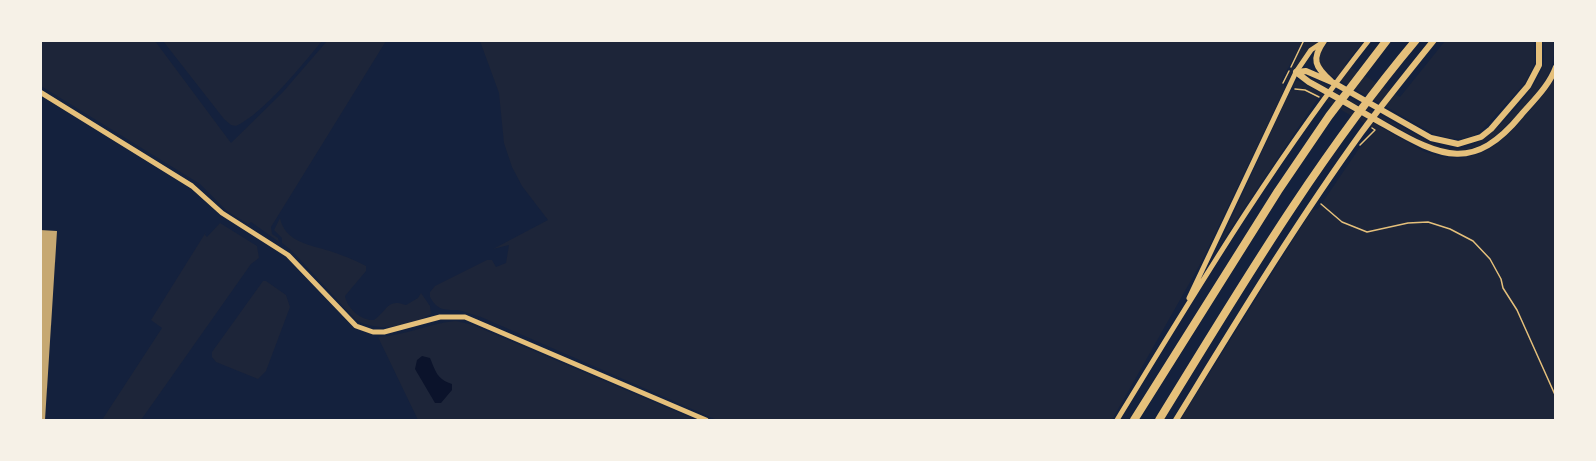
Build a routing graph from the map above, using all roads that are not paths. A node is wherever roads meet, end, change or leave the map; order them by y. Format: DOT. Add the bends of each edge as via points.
graph roads {
  1 [pos="1369,40"];
  2 [pos="1387,40"];
  3 [pos="1416,40"];
  4 [pos="1434,40"];
  5 [pos="1539,40"];
  6 [pos="1324,41"];
  7 [pos="1556,67"];
  8 [pos="1296,72"];
  9 [pos="1334,83"];
  10 [pos="40,92"];
  11 [pos="1178,321"];
  12 [pos="706,420"];
  13 [pos="1117,420"];
  14 [pos="1134,420"];
  15 [pos="1159,420"];
  16 [pos="1176,420"];
  1 -- 11 [label="street" via="1259,193"];
  2 -- 14 [label="highway" via="1329,116 1248,237"];
  3 -- 15 [label="highway" via="1348,127 1278,229"];
  4 -- 16 [label="main road" via="1360,134"];
  5 -- 9 [label="main road" via="1539,65 1528,86 1491,129 1458,144 1431,138"];
  6 -- 8 [label="street" via="1311,50"];
  6 -- 9 [label="main road" via="1316,55 1317,64"];
  7 -- 8 [label="main road" via="1545,87 1502,137 1483,148 1458,154 1442,153 1417,143"];
  8 -- 9 [label="main road" via="1306,71"];
  8 -- 11 [label="street"];
  10 -- 12 [label="street" via="190,184 220,212 292,258 347,319 361,328 384,332 434,318 465,317"];
  11 -- 13 [label="street"];
}
